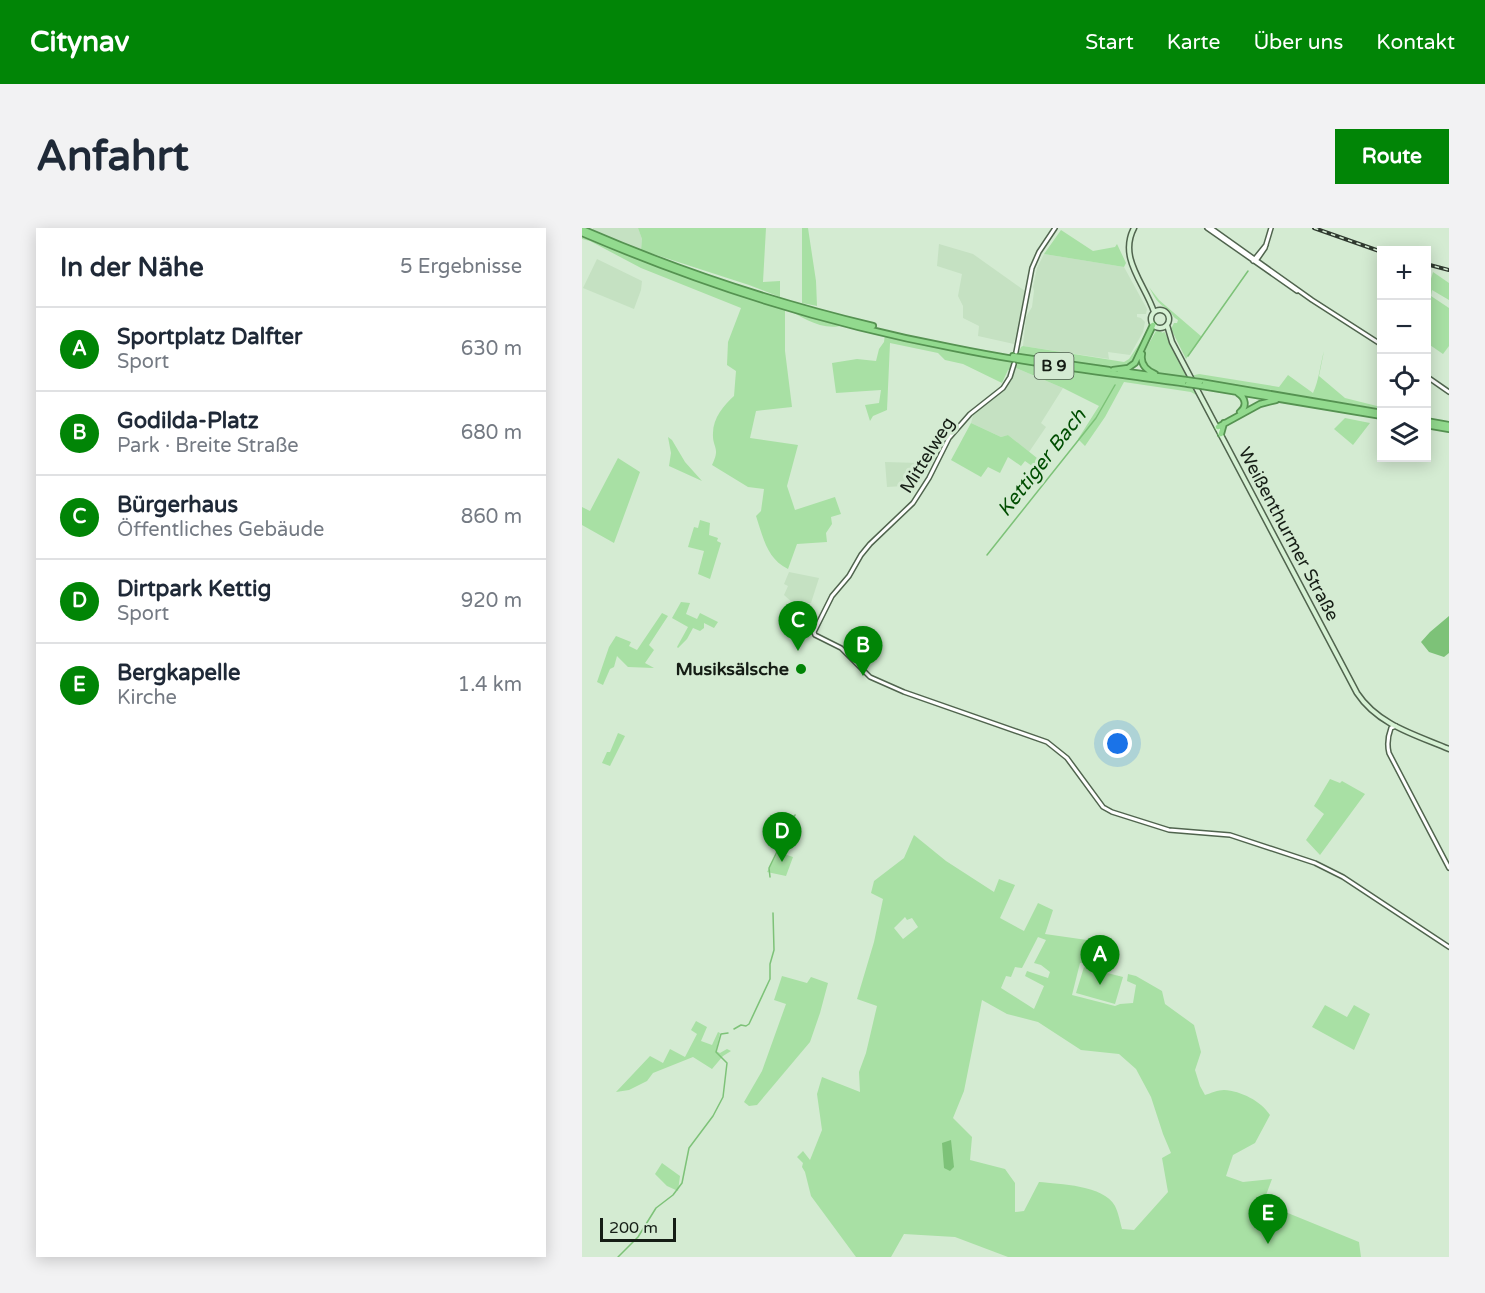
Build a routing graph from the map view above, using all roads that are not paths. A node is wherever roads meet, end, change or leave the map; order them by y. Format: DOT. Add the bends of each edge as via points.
graph roads {
  1 [pos="1055,228"];
  2 [pos="1134,228"];
  3 [pos="1209,228"];
  4 [pos="1271,228"];
  5 [pos="582,231"];
  6 [pos="1267,243"];
  7 [pos="1261,256"];
  8 [pos="1254,261"];
  9 [pos="1267,268"];
  10 [pos="1312,300"];
  11 [pos="1156,311"];
  12 [pos="1167,324"];
  13 [pos="1158,326"];
  14 [pos="1172,342"];
  15 [pos="1377,342"];
  16 [pos="952,346"];
  17 [pos="1016,352"];
  18 [pos="1014,364"];
  19 [pos="1113,370"];
  20 [pos="1161,376"];
  21 [pos="1431,379"];
  22 [pos="1187,382"];
  23 [pos="1201,384"];
  24 [pos="1230,390"];
  25 [pos="1449,392"];
  26 [pos="1287,399"];
  27 [pos="1377,413"];
  28 [pos="1377,413"];
  29 [pos="1224,423"];
  30 [pos="1431,424"];
  31 [pos="1217,425"];
  32 [pos="1449,427"];
  33 [pos="1221,434"];
  34 [pos="1384,721"];
  35 [pos="1396,726"];
  36 [pos="1390,732"];
  37 [pos="1389,738"];
  38 [pos="1449,749"];
  39 [pos="1449,868"];
  40 [pos="1449,946"];
  1 -- 17 [label="street" via="1032,268"];
  2 -- 11 [label="main road" via="1129,243 1130,259"];
  3 -- 8 [label="street"];
  4 -- 6 [label="street"];
  5 -- 16 [label="highway, B 9" via="761,297"];
  6 -- 7 [label="street"];
  6 -- 8 [label="street"];
  7 -- 8 [label="street"];
  7 -- 9 [label="street"];
  8 -- 9 [label="street"];
  8 -- 10 [label="street"];
  9 -- 10 [label="street"];
  10 -- 15 [label="street"];
  11 -- 12 [label="main road" via="1168,315"];
  11 -- 13 [label="main road" via="1151,318"];
  12 -- 13 [label="main road"];
  12 -- 14 [label="main road, Weißenthurmer Straße"];
  13 -- 14 [label="main road, Weißenthurmer Straße"];
  13 -- 19 [label="highway" via="1135,363"];
  13 -- 20 [label="highway" via="1141,358 1147,370"];
  14 -- 31 [label="main road, Weißenthurmer Straße"];
  16 -- 19 [label="highway, B 9"];
  16 -- 22 [label="highway, B 9" via="1044,364"];
  18 -- 40 [label="street, Mittelweg" via="1003,388 970,414 949,438 914,503 870,544 832,596 815,635 842,648 870,677 1037,738 1058,750 1103,807 1112,812 1159,828 1238,837 1325,867"];
  19 -- 20 [label="highway, B 9"];
  20 -- 22 [label="highway, B 9"];
  21 -- 25 [label="street"];
  22 -- 23 [label="highway, B 9, bridge"];
  23 -- 24 [label="highway, B 9"];
  23 -- 27 [label="highway, B 9"];
  24 -- 26 [label="highway, B 9"];
  24 -- 31 [label="highway" via="1242,395 1244,408"];
  26 -- 28 [label="highway, B 9"];
  26 -- 29 [label="highway, B 9" via="1263,402"];
  29 -- 31 [label="highway, B 9"];
  29 -- 33 [label="highway"];
  30 -- 32 [label="highway"];
  31 -- 33 [label="main road, Weißenthurmer Straße"];
  33 -- 34 [label="main road, Weißenthurmer Straße" via="1352,685 1366,706"];
  34 -- 35 [label="main road, Weißenthurmer Straße"];
  34 -- 36 [label="street"];
  35 -- 36 [label="street"];
  35 -- 37 [label="street"];
  35 -- 38 [label="main road, Weißenthurmer Straße"];
  36 -- 37 [label="street"];
  37 -- 39 [label="street" via="1391,758"];
}
